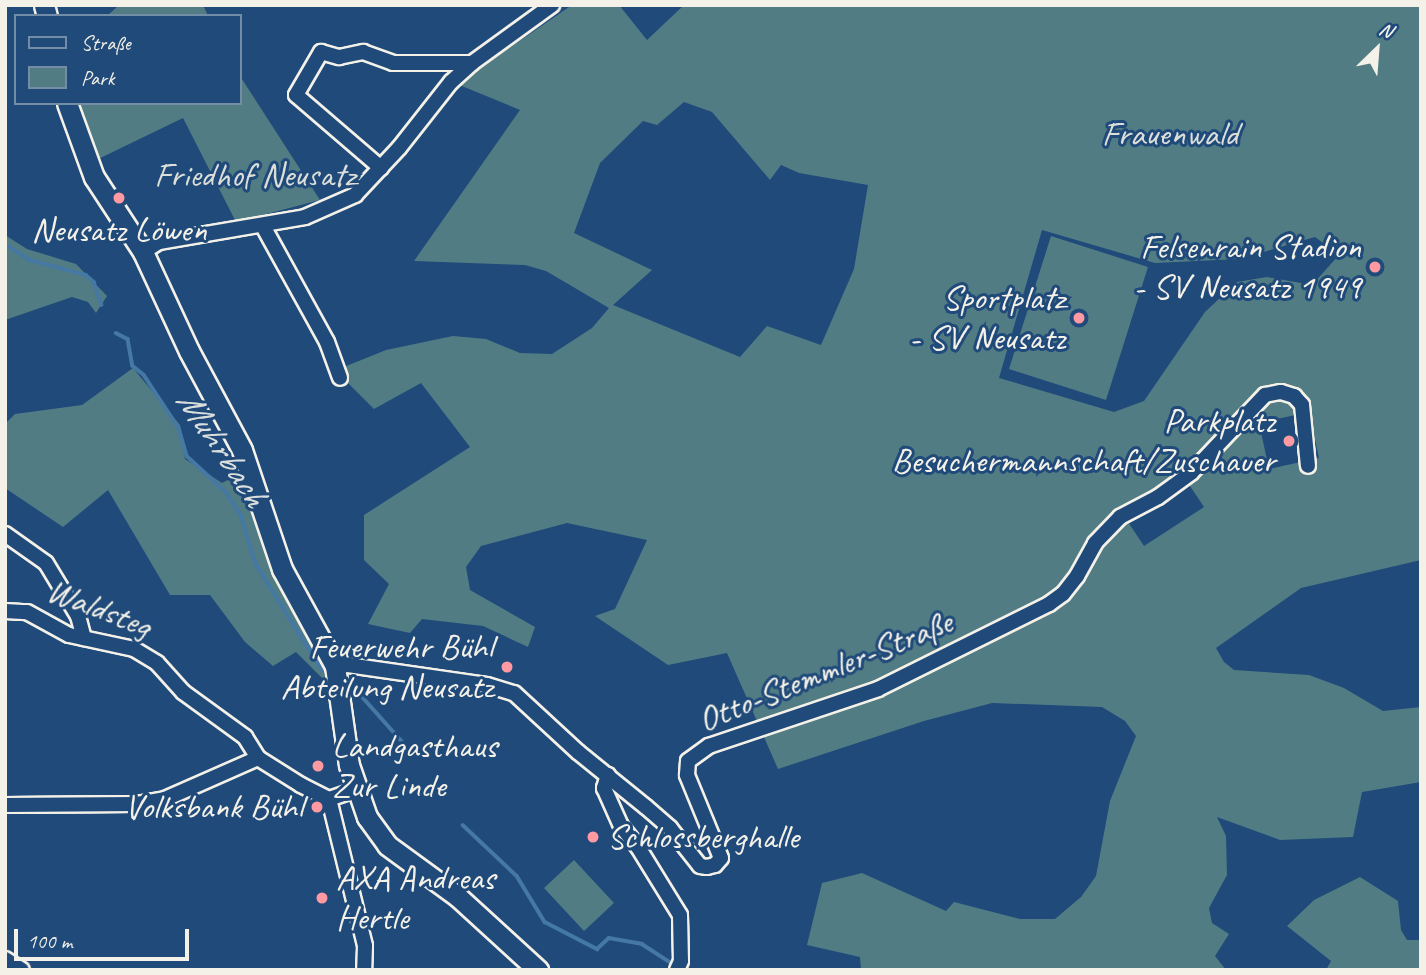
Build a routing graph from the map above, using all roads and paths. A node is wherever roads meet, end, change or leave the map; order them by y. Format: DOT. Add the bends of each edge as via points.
graph roads {
  1 [pos="552,5"];
  2 [pos="472,63"];
  3 [pos="68,105"];
  4 [pos="381,168"];
  5 [pos="263,226"];
  6 [pos="143,253"];
  7 [pos="340,378"];
  8 [pos="1308,466"];
  9 [pos="5,534"];
  10 [pos="5,611"];
  11 [pos="83,638"];
  12 [pos="335,666"];
  13 [pos="258,758"];
  14 [pos="608,775"];
  15 [pos="355,790"];
  16 [pos="329,799"];
  17 [pos="5,805"];
  18 [pos="5,959"];
  19 [pos="679,965"];
  20 [pos="22,970"];
  21 [pos="364,970"];
  22 [pos="538,970"];
  1 -- 2 [label="street"];
  2 -- 4 [label="street" via="436,99"];
  2 -- 4 [label="street" via="393,63 363,52 339,57 321,52 296,95"];
  3 -- 6 [label="main road" via="94,177"];
  4 -- 5 [label="street" via="355,195 334,206"];
  5 -- 6 [label="street" via="159,242"];
  5 -- 7 [label="street" via="327,342"];
  6 -- 12 [label="main road" via="242,450 282,569"];
  8 -- 14 [label="street, Otto-Stemmler-Straße" via="1302,405 1281,392 1265,395 1191,473 1120,517 1096,543 1070,585 1049,604 878,690 709,746 688,761 687,775 719,851 721,858 715,865 699,866 670,828"];
  9 -- 11 [label="street" via="46,563 78,615"];
  10 -- 11 [label="street, Waldsteg" via="27,612"];
  11 -- 13 [label="street, Waldsteg" via="134,649 157,663 183,692 245,737"];
  12 -- 14 [label="street, Otto-Stemmler-Straße" via="487,685 514,693"];
  12 -- 15 [label="main road"];
  13 -- 16 [label="street, Waldsteg"];
  13 -- 17 [label="street" via="147,803"];
  14 -- 19 [label="street" via="604,788 621,826 680,915"];
  15 -- 16 [label="street"];
  15 -- 22 [label="main road" via="387,845 457,896"];
  16 -- 21 [label="street" via="365,951"];
  18 -- 20 [label="street"];
}
